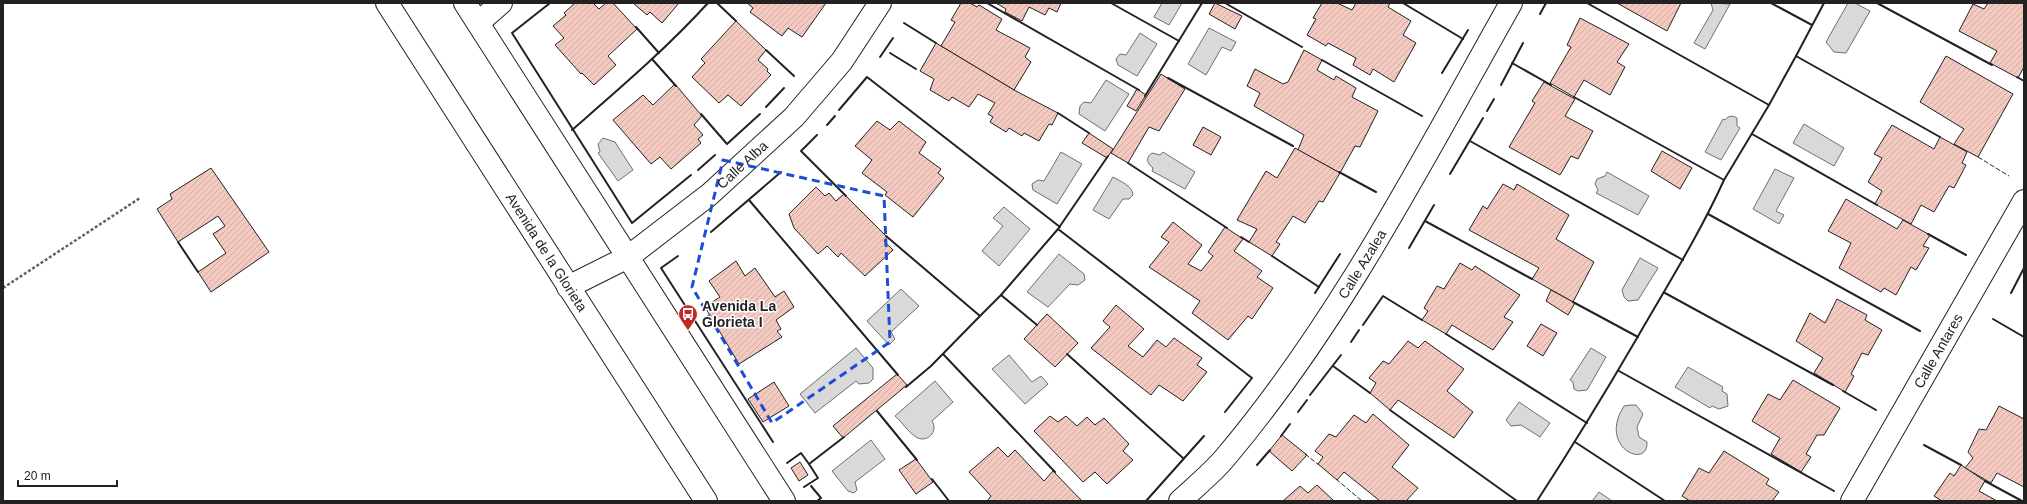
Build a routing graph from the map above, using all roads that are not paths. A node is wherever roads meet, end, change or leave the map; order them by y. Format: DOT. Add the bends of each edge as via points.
graph roads {
  1 [pos="387,3"];
  2 [pos="465,3"];
  3 [pos="502,3"];
  4 [pos="880,3"];
  5 [pos="1511,3"];
  6 [pos="478,23"];
  7 [pos="2024,201"];
  8 [pos="628,257"];
  9 [pos="568,287"];
  10 [pos="706,501"];
  11 [pos="784,501"];
  12 [pos="1180,501"];
  13 [pos="1852,501"];
  1 -- 9 [label="street, Avenida de la Glorieta"];
  2 -- 6 [label="street"];
  3 -- 6 [label="street"];
  4 -- 8 [label="street, Calle Alba" via="842,61 794,117 710,194"];
  5 -- 12 [label="street, Calle Azalea" via="1352,283 1289,376 1223,460"];
  6 -- 8 [label="street"];
  7 -- 13 [label="street, Calle Antares"];
  8 -- 9 [label="street, Calle Alba"];
  8 -- 11 [label="street"];
  9 -- 10 [label="street, Avenida de la Glorieta"];
}
